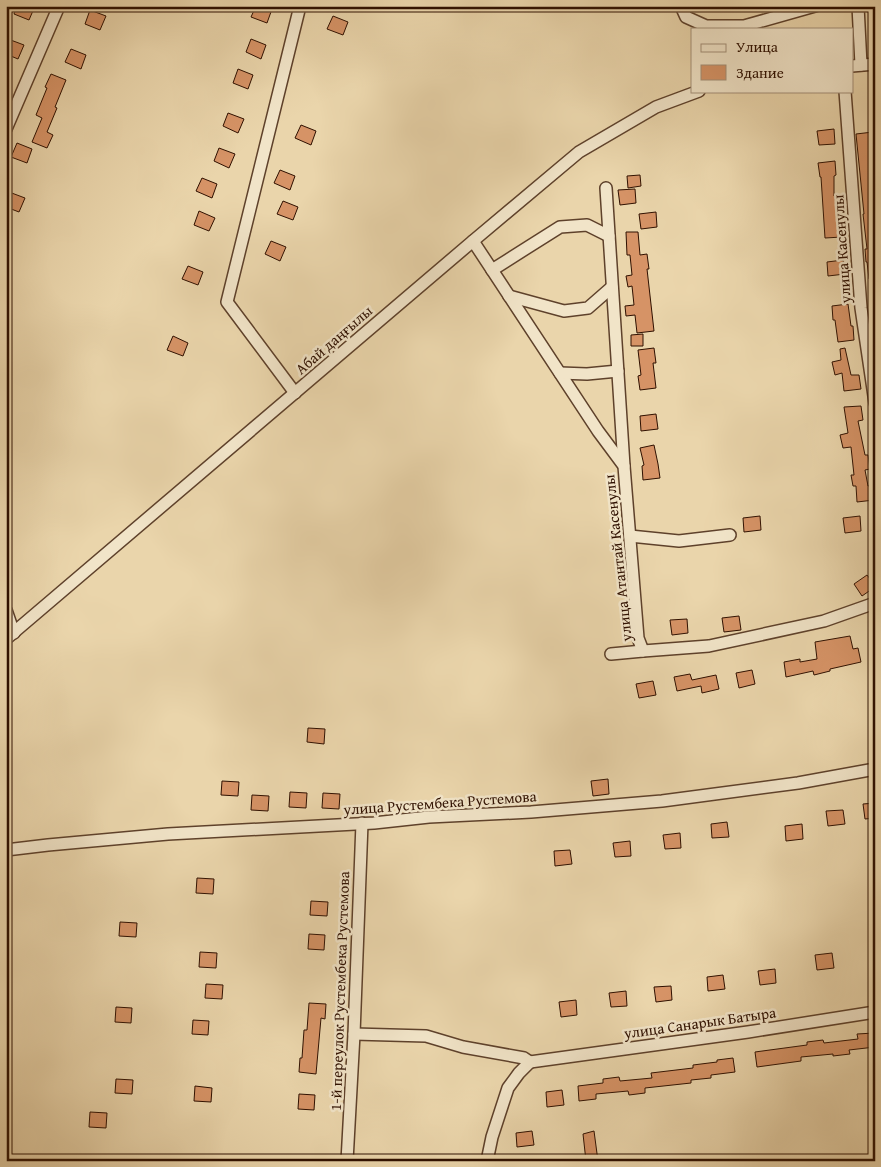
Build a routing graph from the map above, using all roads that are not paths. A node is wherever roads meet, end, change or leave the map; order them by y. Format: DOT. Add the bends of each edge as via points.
graph roads {
  1 [pos="59,6"];
  2 [pos="300,6"];
  3 [pos="681,6"];
  4 [pos="815,6"];
  5 [pos="857,7"];
  6 [pos="875,64"];
  7 [pos="856,66"];
  8 [pos="697,92"];
  9 [pos="845,92"];
  10 [pos="6,129"];
  11 [pos="606,188"];
  12 [pos="609,236"];
  13 [pos="473,241"];
  14 [pos="492,270"];
  15 [pos="612,287"];
  16 [pos="509,296"];
  17 [pos="618,371"];
  18 [pos="560,373"];
  19 [pos="295,393"];
  20 [pos="875,403"];
  21 [pos="621,424"];
  22 [pos="598,431"];
  23 [pos="624,466"];
  24 [pos="730,535"];
  25 [pos="630,536"];
  26 [pos="875,602"];
  27 [pos="6,610"];
  28 [pos="10,636"];
  29 [pos="643,651"];
  30 [pos="611,654"];
  31 [pos="875,769"];
  32 [pos="362,823"];
  33 [pos="6,850"];
  34 [pos="875,1012"];
  35 [pos="354,1034"];
  36 [pos="530,1062"];
  37 [pos="347,1161"];
  38 [pos="487,1161"];
  1 -- 10 [label="street"];
  2 -- 19 [label="street" via="227,302"];
  3 -- 4 [label="street" via="686,18 706,26 744,26"];
  5 -- 7 [label="street"];
  6 -- 7 [label="street"];
  8 -- 13 [label="street, Абай даңғылы" via="656,107 578,152"];
  9 -- 20 [label="street, улица Касенулы" via="861,308"];
  11 -- 12 [label="street"];
  12 -- 14 [label="street" via="587,225 560,227"];
  12 -- 15 [label="street"];
  13 -- 14 [label="street, улица Атантай Касенулы"];
  13 -- 19 [label="street, Абай даңғылы"];
  14 -- 16 [label="street, улица Атантай Касенулы"];
  15 -- 16 [label="street" via="588,308 564,311"];
  15 -- 17 [label="street"];
  16 -- 18 [label="street, улица Атантай Касенулы"];
  17 -- 18 [label="street"];
  17 -- 21 [label="street"];
  18 -- 22 [label="street, улица Атантай Касенулы"];
  19 -- 28 [label="street, Абай даңғылы"];
  21 -- 22 [label="street" via="612,432"];
  21 -- 23 [label="street"];
  22 -- 23 [label="street, улица Атантай Касенулы"];
  23 -- 25 [label="street, улица Атантай Касенулы"];
  24 -- 25 [label="street" via="679,541"];
  25 -- 29 [label="street, улица Атантай Касенулы" via="638,638"];
  26 -- 29 [label="street, улица Атантай Касенулы" via="824,621 709,646"];
  27 -- 28 [label="street"];
  29 -- 30 [label="street"];
  31 -- 32 [label="street, улица Рустембека Рустемова" via="662,801"];
  32 -- 33 [label="street, улица Рустембека Рустемова" via="168,834"];
  32 -- 35 [label="street, 1-й переулок Рустембека Рустемова"];
  34 -- 36 [label="street, улица Санарык Батыра"];
  35 -- 36 [label="street" via="426,1036"];
  35 -- 37 [label="street, 1-й переулок Рустембека Рустемова"];
  36 -- 38 [label="street" via="508,1088"];
}
